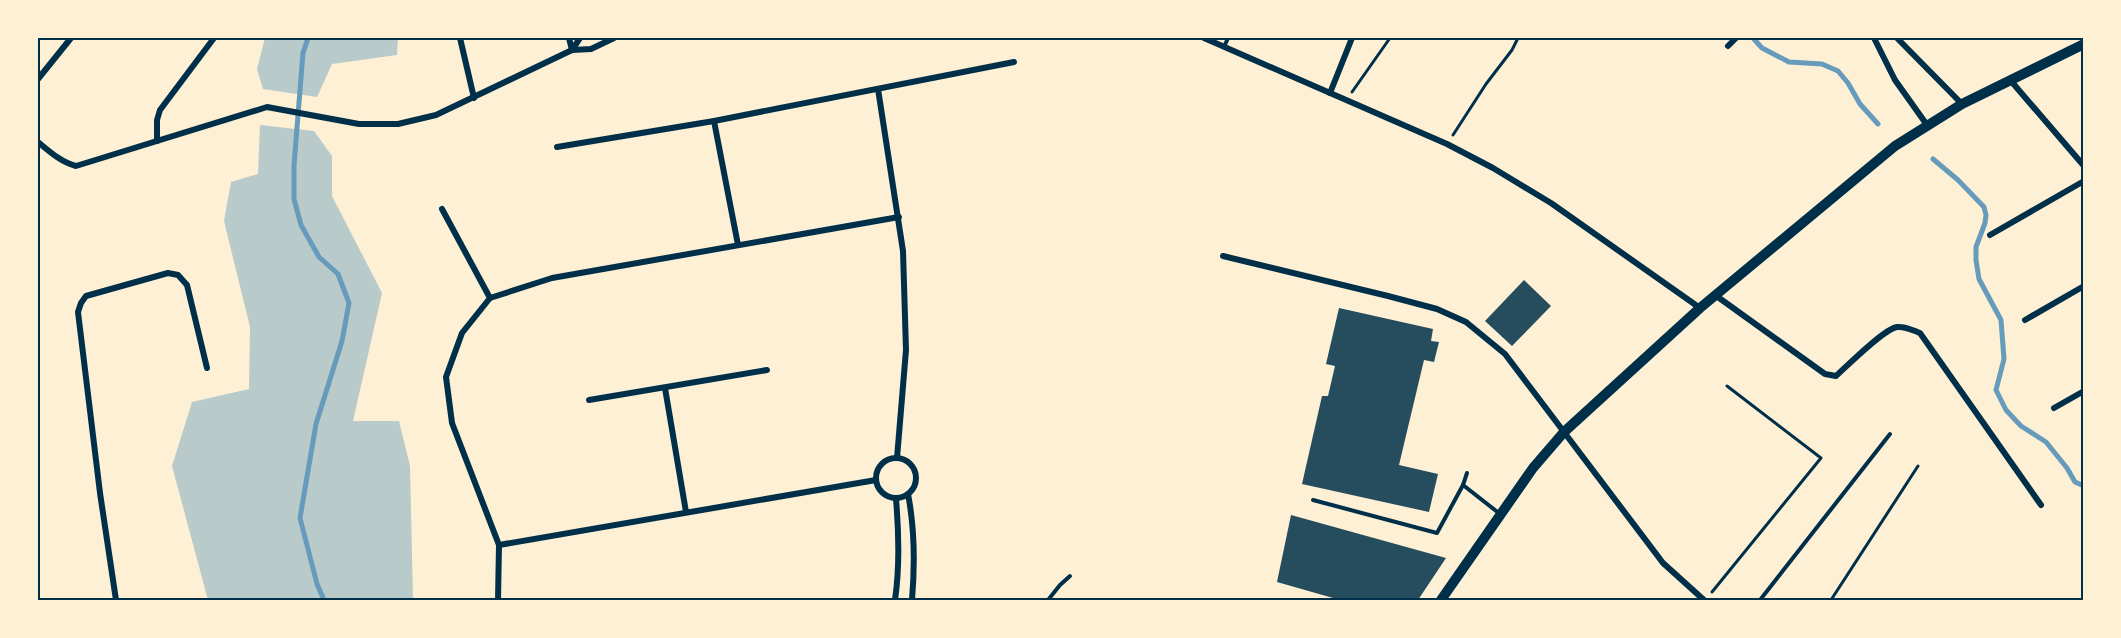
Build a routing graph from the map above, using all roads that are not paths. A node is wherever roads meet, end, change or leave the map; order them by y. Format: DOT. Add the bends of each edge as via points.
graph roads {
  1 [pos="214,38"];
  2 [pos="460,38"];
  3 [pos="569,38"];
  4 [pos="580,38"];
  5 [pos="614,38"];
  6 [pos="1204,38"];
  7 [pos="1228,38"];
  8 [pos="1352,38"];
  9 [pos="1736,38"];
  10 [pos="1874,38"];
  11 [pos="1897,38"];
  12 [pos="68,39"];
  13 [pos="2084,44"];
  14 [pos="1728,46"];
  15 [pos="1224,47"];
  16 [pos="572,50"];
  17 [pos="1014,62"];
  18 [pos="38,80"];
  19 [pos="2011,81"];
  20 [pos="878,89"];
  21 [pos="1330,93"];
  22 [pos="474,98"];
  23 [pos="1962,104"];
  24 [pos="714,121"];
  25 [pos="1927,125"];
  26 [pos="157,141"];
  27 [pos="38,142"];
  28 [pos="557,147"];
  29 [pos="2084,166"];
  30 [pos="2084,182"];
  31 [pos="442,208"];
  32 [pos="899,217"];
  33 [pos="1990,236"];
  34 [pos="738,245"];
  35 [pos="1223,256"];
  36 [pos="2084,286"];
  37 [pos="1715,295"];
  38 [pos="490,298"];
  39 [pos="1700,308"];
  40 [pos="2025,320"];
  41 [pos="207,368"];
  42 [pos="767,370"];
  43 [pos="665,388"];
  44 [pos="2084,391"];
  45 [pos="589,400"];
  46 [pos="2054,408"];
  47 [pos="1564,432"];
  48 [pos="1890,434"];
  49 [pos="897,458"];
  50 [pos="1467,473"];
  51 [pos="876,480"];
  52 [pos="1463,485"];
  53 [pos="908,494"];
  54 [pos="896,499"];
  55 [pos="1313,500"];
  56 [pos="2041,505"];
  57 [pos="686,512"];
  58 [pos="1501,514"];
  59 [pos="499,545"];
  60 [pos="1070,576"];
  61 [pos="116,600"];
  62 [pos="498,600"];
  63 [pos="895,600"];
  64 [pos="912,600"];
  65 [pos="1048,600"];
  66 [pos="1441,600"];
  67 [pos="1705,600"];
  68 [pos="1760,600"];
  1 -- 26 [label="street" via="160,110"];
  2 -- 22 [label="street"];
  3 -- 16 [label="street"];
  4 -- 16 [label="street"];
  5 -- 16 [label="street" via="591,49"];
  6 -- 15 [label="street"];
  7 -- 15 [label="lane"];
  8 -- 21 [label="street"];
  9 -- 14 [label="street"];
  10 -- 25 [label="street" via="1895,80"];
  11 -- 23 [label="street"];
  12 -- 18 [label="street"];
  13 -- 19 [label="main road"];
  15 -- 21 [label="street"];
  16 -- 22 [label="street"];
  17 -- 20 [label="street"];
  19 -- 23 [label="main road"];
  19 -- 29 [label="street"];
  20 -- 24 [label="street"];
  20 -- 32 [label="street"];
  21 -- 39 [label="street" via="1447,144 1551,203"];
  22 -- 26 [label="street" via="398,124 359,124 259,108"];
  23 -- 25 [label="main road"];
  24 -- 28 [label="street"];
  24 -- 34 [label="street"];
  25 -- 37 [label="main road" via="1895,146"];
  26 -- 27 [label="street" via="76,166 57,158"];
  30 -- 33 [label="street"];
  31 -- 38 [label="street"];
  32 -- 34 [label="street"];
  32 -- 49 [label="street" via="906,350"];
  34 -- 38 [label="street" via="552,278"];
  35 -- 47 [label="street" via="1437,309 1466,322 1506,354"];
  36 -- 40 [label="street"];
  37 -- 39 [label="main road"];
  37 -- 56 [label="street" via="1825,374 1836,376 1895,327 1920,333"];
  38 -- 59 [label="street" via="462,333 446,377 452,423"];
  39 -- 47 [label="main road"];
  41 -- 61 [label="street" via="187,285 178,275 168,273 86,296 81,303 78,312"];
  42 -- 43 [label="street"];
  43 -- 45 [label="street"];
  43 -- 57 [label="street"];
  44 -- 46 [label="street"];
  47 -- 58 [label="main road"];
  47 -- 67 [label="street" via="1663,563"];
  48 -- 68 [label="lane"];
  49 -- 51 [label="street" via="883,462"];
  49 -- 53 [label="street" via="914,468 916,484"];
  50 -- 52 [label="lane"];
  51 -- 54 [label="street" via="879,490"];
  51 -- 57 [label="street"];
  52 -- 55 [label="lane" via="1437,533"];
  52 -- 58 [label="lane"];
  53 -- 54 [label="street"];
  53 -- 64 [label="street" via="915,567"];
  54 -- 63 [label="street" via="900,538"];
  57 -- 59 [label="street"];
  58 -- 66 [label="main road"];
  59 -- 62 [label="street"];
  60 -- 65 [label="lane"];
}
